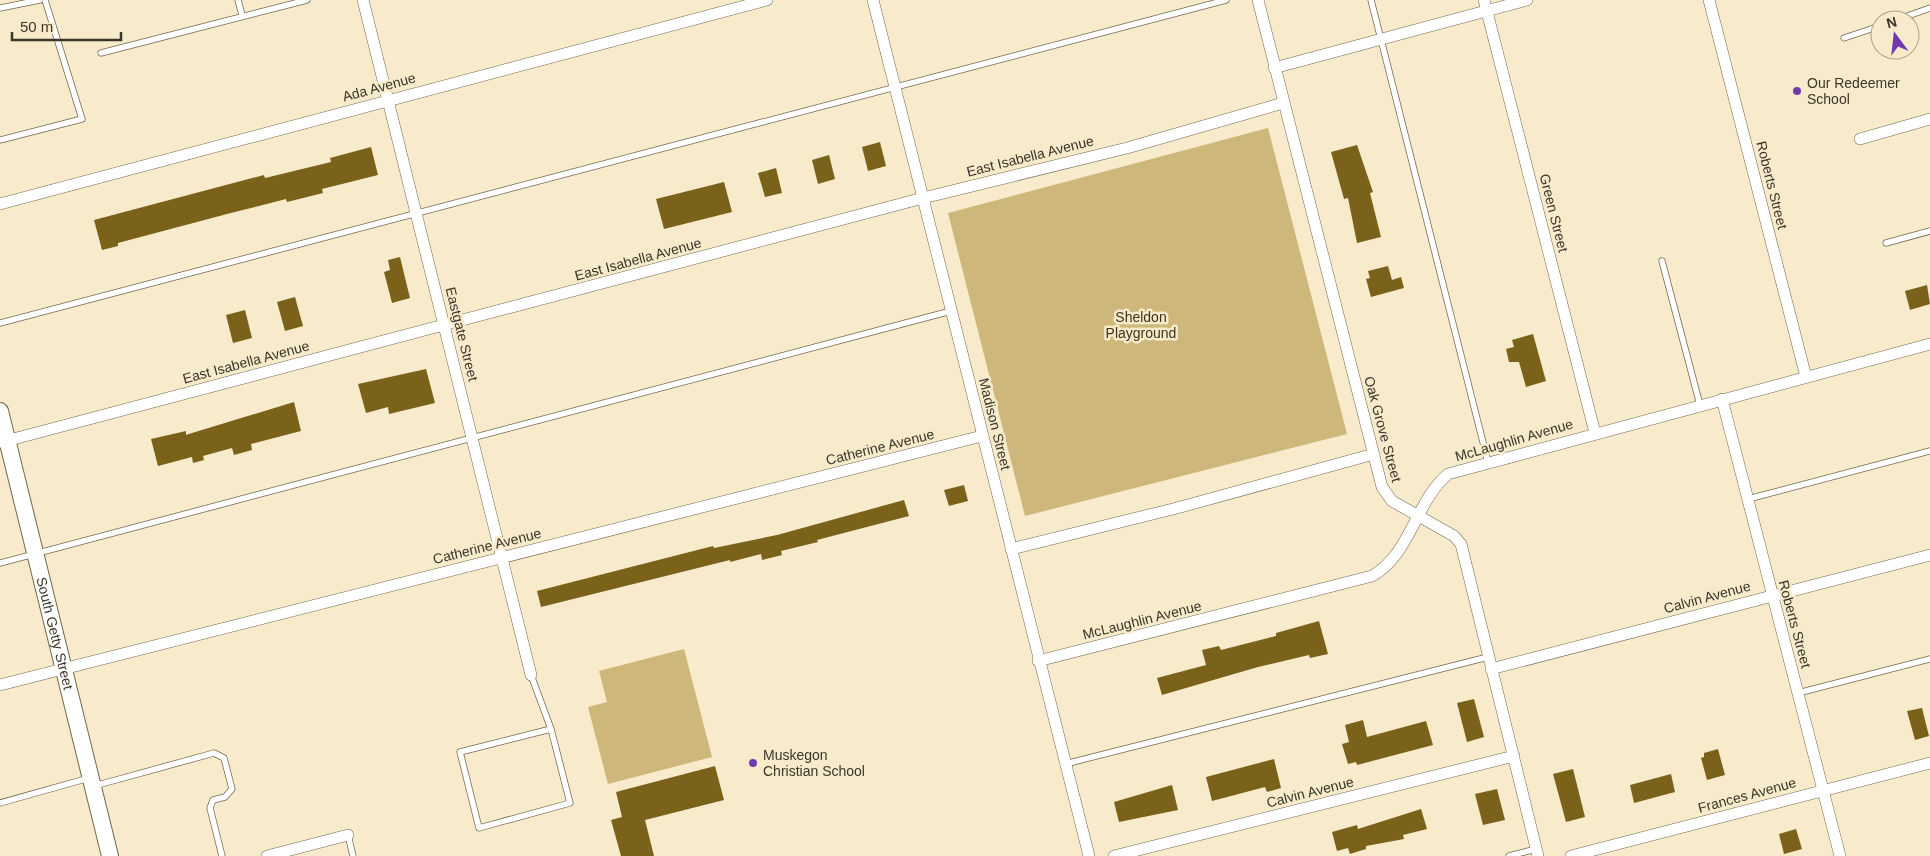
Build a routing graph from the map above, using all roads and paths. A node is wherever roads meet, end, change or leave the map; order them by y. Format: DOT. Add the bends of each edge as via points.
graph roads {
  1 [pos="40,0"];
  2 [pos="45,0"];
  3 [pos="238,0"];
  4 [pos="307,0"];
  5 [pos="363,0"];
  6 [pos="767,0"];
  7 [pos="873,0"];
  8 [pos="1226,0"];
  9 [pos="1258,0"];
  10 [pos="1371,0"];
  11 [pos="1527,0"];
  12 [pos="1709,0"];
  13 [pos="289,2"];
  14 [pos="1486,5"];
  15 [pos="0,8"];
  16 [pos="242,15"];
  17 [pos="1870,29"];
  18 [pos="1844,38"];
  19 [pos="1380,39"];
  20 [pos="101,53"];
  21 [pos="1274,68"];
  22 [pos="895,86"];
  23 [pos="388,100"];
  24 [pos="1283,103"];
  25 [pos="1930,119"];
  26 [pos="1860,139"];
  27 [pos="0,140"];
  28 [pos="923,198"];
  29 [pos="0,204"];
  30 [pos="416,212"];
  31 [pos="1930,231"];
  32 [pos="1886,243"];
  33 [pos="1662,260"];
  34 [pos="951,312"];
  35 [pos="0,323"];
  36 [pos="444,326"];
  37 [pos="1930,344"];
  38 [pos="1806,377"];
  39 [pos="1722,400"];
  40 [pos="1700,405"];
  41 [pos="0,411"];
  42 [pos="1595,433"];
  43 [pos="982,436"];
  44 [pos="472,437"];
  45 [pos="4,442"];
  46 [pos="1930,452"];
  47 [pos="1374,454"];
  48 [pos="1488,462"];
  49 [pos="1748,499"];
  50 [pos="1419,515"];
  51 [pos="1010,548"];
  52 [pos="36,554"];
  53 [pos="1930,555"];
  54 [pos="502,557"];
  55 [pos="0,563"];
  56 [pos="1772,595"];
  57 [pos="1488,657"];
  58 [pos="1930,659"];
  59 [pos="1038,662"];
  60 [pos="64,669"];
  61 [pos="1491,669"];
  62 [pos="532,675"];
  63 [pos="0,685"];
  64 [pos="1798,693"];
  65 [pos="551,729"];
  66 [pos="1514,756"];
  67 [pos="1930,763"];
  68 [pos="1065,764"];
  69 [pos="92,782"];
  70 [pos="1823,791"];
  71 [pos="0,803"];
  72 [pos="348,835"];
  73 [pos="1537,852"];
  74 [pos="110,856"];
  75 [pos="222,856"];
  76 [pos="267,856"];
  77 [pos="353,856"];
  78 [pos="1089,856"];
  79 [pos="1114,856"];
  80 [pos="1509,856"];
  81 [pos="1571,856"];
  82 [pos="1840,856"];
  1 -- 15 [label="lane"];
  2 -- 27 [label="lane" via="82,120"];
  3 -- 16 [label="lane"];
  4 -- 13 [label="lane"];
  5 -- 23 [label="street, Eastgate Street"];
  6 -- 23 [label="street, Ada Avenue"];
  7 -- 22 [label="street, Madison Street"];
  8 -- 22 [label="lane"];
  9 -- 21 [label="street, Oak Grove Street"];
  10 -- 19 [label="lane"];
  11 -- 14 [label="street"];
  12 -- 38 [label="street, Roberts Street"];
  13 -- 16 [label="lane"];
  14 -- 19 [label="street"];
  14 -- 42 [label="street, Green Street"];
  16 -- 20 [label="lane"];
  17 -- 18 [label="lane"];
  19 -- 21 [label="street"];
  19 -- 48 [label="lane"];
  21 -- 24 [label="street, Oak Grove Street"];
  22 -- 28 [label="street, Madison Street"];
  22 -- 30 [label="lane"];
  23 -- 29 [label="street, Ada Avenue"];
  23 -- 30 [label="street, Eastgate Street"];
  24 -- 28 [label="street, East Isabella Avenue" via="1127,148"];
  24 -- 47 [label="street, Oak Grove Street"];
  25 -- 26 [label="street"];
  28 -- 34 [label="street, Madison Street"];
  28 -- 36 [label="street, East Isabella Avenue"];
  30 -- 35 [label="lane"];
  30 -- 36 [label="street, Eastgate Street"];
  31 -- 32 [label="lane"];
  33 -- 40 [label="lane"];
  34 -- 43 [label="street, Madison Street"];
  34 -- 44 [label="lane"];
  36 -- 44 [label="street, Eastgate Street"];
  36 -- 45 [label="street, East Isabella Avenue"];
  37 -- 38 [label="street, McLaughlin Avenue"];
  38 -- 39 [label="street, McLaughlin Avenue"];
  39 -- 40 [label="street, McLaughlin Avenue"];
  39 -- 49 [label="street, Roberts Street"];
  40 -- 42 [label="street, McLaughlin Avenue"];
  41 -- 45 [label="main road, South Getty Street"];
  42 -- 48 [label="street, McLaughlin Avenue"];
  43 -- 51 [label="street, Madison Street"];
  43 -- 54 [label="street, Catherine Avenue"];
  44 -- 52 [label="lane"];
  44 -- 54 [label="street, Eastgate Street"];
  45 -- 52 [label="main road, South Getty Street"];
  46 -- 49 [label="lane"];
  47 -- 50 [label="street, Oak Grove Street" via="1387,496"];
  47 -- 51 [label="street" via="1173,509"];
  48 -- 50 [label="street, McLaughlin Avenue" via="1448,474"];
  49 -- 56 [label="street, Roberts Street"];
  50 -- 57 [label="street, Oak Grove Street" via="1454,536 1461,544"];
  50 -- 59 [label="street, McLaughlin Avenue" via="1390,563 1372,576"];
  51 -- 59 [label="street, Madison Street"];
  52 -- 55 [label="lane"];
  52 -- 60 [label="main road, South Getty Street"];
  53 -- 56 [label="street, Calvin Avenue"];
  54 -- 60 [label="street, Catherine Avenue"];
  54 -- 62 [label="street, Eastgate Street"];
  56 -- 61 [label="street, Calvin Avenue"];
  56 -- 64 [label="street, Roberts Street"];
  57 -- 61 [label="street, Oak Grove Street"];
  57 -- 68 [label="lane"];
  58 -- 64 [label="lane"];
  59 -- 68 [label="street, Madison Street"];
  60 -- 63 [label="street, Catherine Avenue"];
  60 -- 69 [label="main road, South Getty Street"];
  61 -- 66 [label="street, Oak Grove Street"];
  62 -- 65 [label="lane"];
  64 -- 70 [label="street, Roberts Street"];
  65 -- 65 [label="lane" via="570,804 480,828 460,752"];
  66 -- 73 [label="street, Oak Grove Street"];
  66 -- 79 [label="street, Calvin Avenue"];
  67 -- 70 [label="street, Frances Avenue"];
  68 -- 78 [label="street, Madison Street"];
  69 -- 71 [label="lane"];
  69 -- 74 [label="main road, South Getty Street"];
  69 -- 75 [label="lane" via="214,754 224,758 232,789 225,797 213,800 210,808"];
  70 -- 81 [label="street, Frances Avenue"];
  70 -- 82 [label="street, Roberts Street"];
  72 -- 76 [label="street"];
  72 -- 77 [label="lane"];
  73 -- 80 [label="lane"];
}
